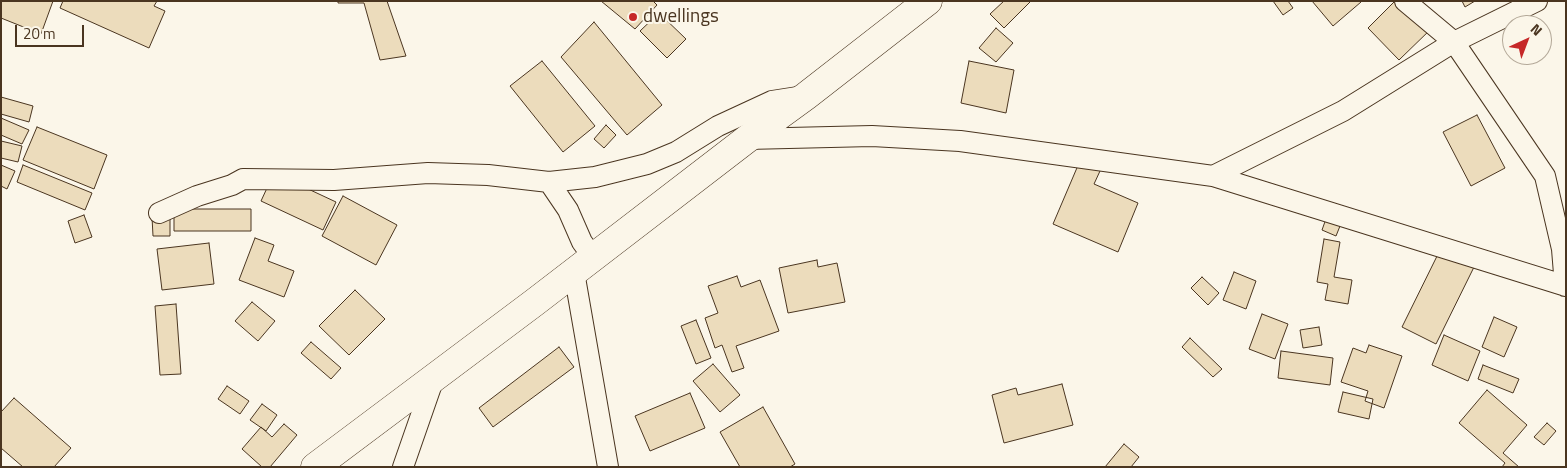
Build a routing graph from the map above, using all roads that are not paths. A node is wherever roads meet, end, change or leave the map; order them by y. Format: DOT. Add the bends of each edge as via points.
graph roads {
  1 [pos="928,1"];
  2 [pos="1405,1"];
  3 [pos="1537,1"];
  4 [pos="1454,42"];
  5 [pos="806,96"];
  6 [pos="747,139"];
  7 [pos="1213,176"];
  8 [pos="549,182"];
  9 [pos="159,213"];
  10 [pos="583,265"];
  11 [pos="1565,286"];
  12 [pos="434,378"];
  13 [pos="315,467"];
  14 [pos="404,467"];
  15 [pos="608,467"];
  1 -- 5 [label="main road"];
  2 -- 4 [label="street"];
  3 -- 4 [label="street"];
  4 -- 7 [label="street" via="1343,111"];
  4 -- 11 [label="street" via="1544,176 1562,249"];
  5 -- 6 [label="main road"];
  5 -- 8 [label="street" via="772,100 718,126 676,152 647,164 595,177"];
  6 -- 7 [label="street" via="872,136 960,141"];
  6 -- 10 [label="main road"];
  7 -- 11 [label="street"];
  8 -- 9 [label="street" via="428,173 334,180 243,179"];
  8 -- 10 [label="street" via="568,210 582,242"];
  10 -- 12 [label="main road"];
  10 -- 15 [label="street"];
  12 -- 13 [label="main road"];
  12 -- 14 [label="street"];
}
